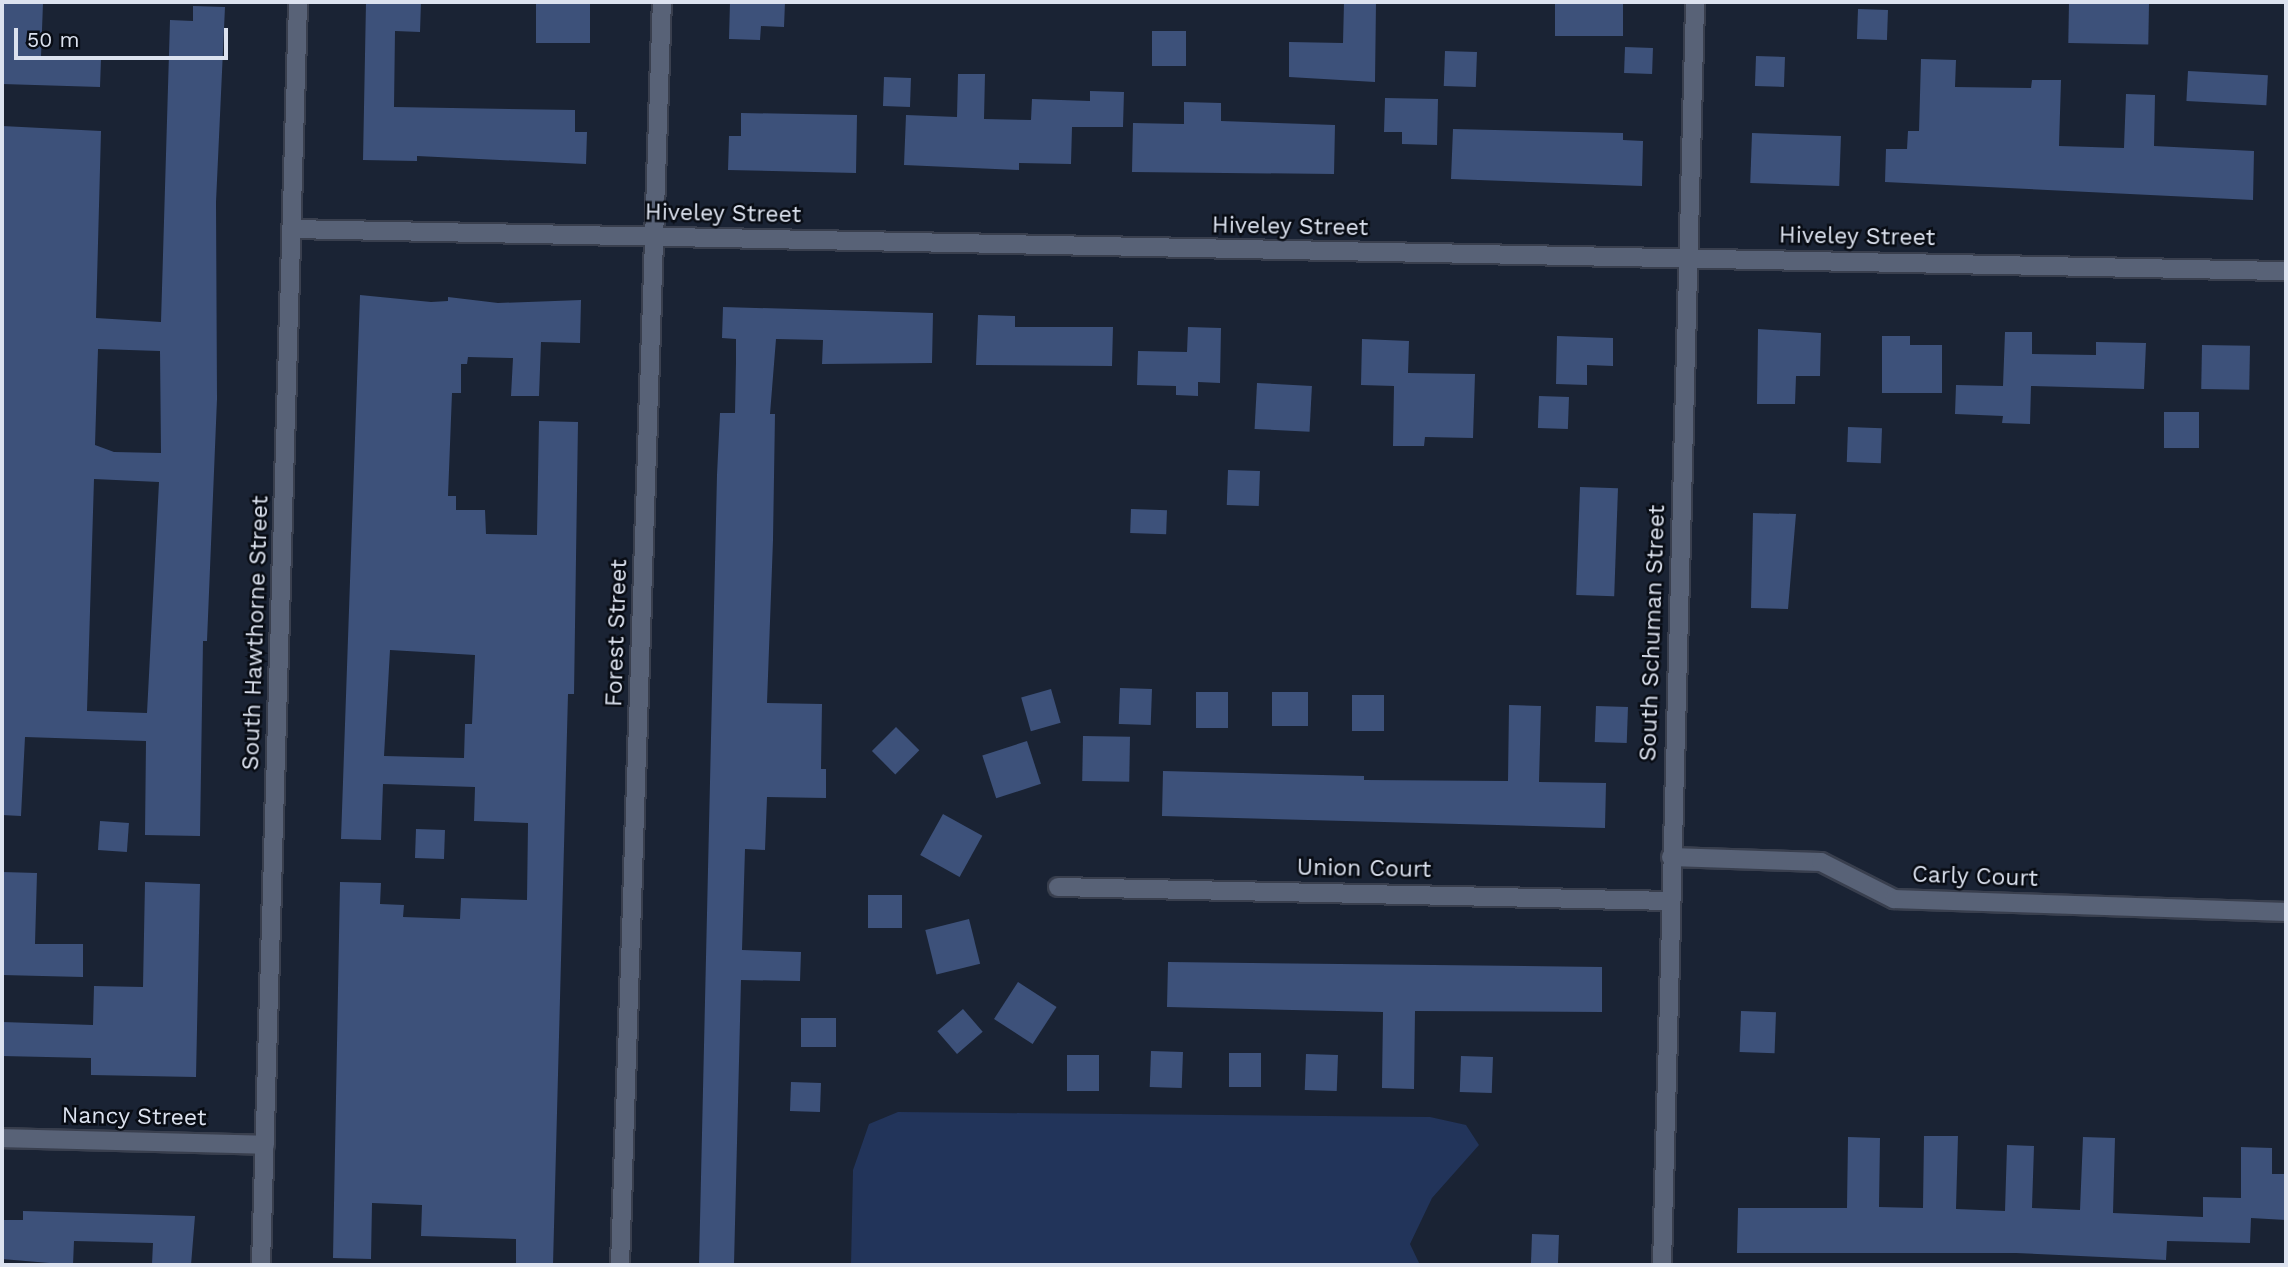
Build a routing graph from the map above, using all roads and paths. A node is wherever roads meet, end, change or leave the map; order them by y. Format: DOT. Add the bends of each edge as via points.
graph roads {
  1 [pos="298,2"];
  2 [pos="662,2"];
  3 [pos="1695,2"];
  4 [pos="292,229"];
  5 [pos="655,237"];
  6 [pos="1688,259"];
  7 [pos="2286,271"];
  8 [pos="1671,857"];
  9 [pos="1058,887"];
  10 [pos="1670,901"];
  11 [pos="2286,912"];
  12 [pos="2,1138"];
  13 [pos="265,1144"];
  14 [pos="261,1265"];
  15 [pos="620,1265"];
  16 [pos="1662,1265"];
  1 -- 4 [label="street, South Hawthorne Street"];
  2 -- 5 [label="street, Forest Street"];
  3 -- 6 [label="street, South Schuman Street"];
  4 -- 5 [label="street, Hiveley Street"];
  4 -- 13 [label="street, South Hawthorne Street"];
  5 -- 6 [label="street, Hiveley Street"];
  5 -- 15 [label="street, Forest Street"];
  6 -- 7 [label="street, Hiveley Street"];
  6 -- 8 [label="street, South Schuman Street"];
  8 -- 10 [label="street, South Schuman Street"];
  8 -- 11 [label="street, Carly Court" via="1821,862 1894,899"];
  9 -- 10 [label="street, Union Court"];
  10 -- 16 [label="street, South Schuman Street"];
  12 -- 13 [label="street, Nancy Street"];
  13 -- 14 [label="street, South Hawthorne Street"];
}
